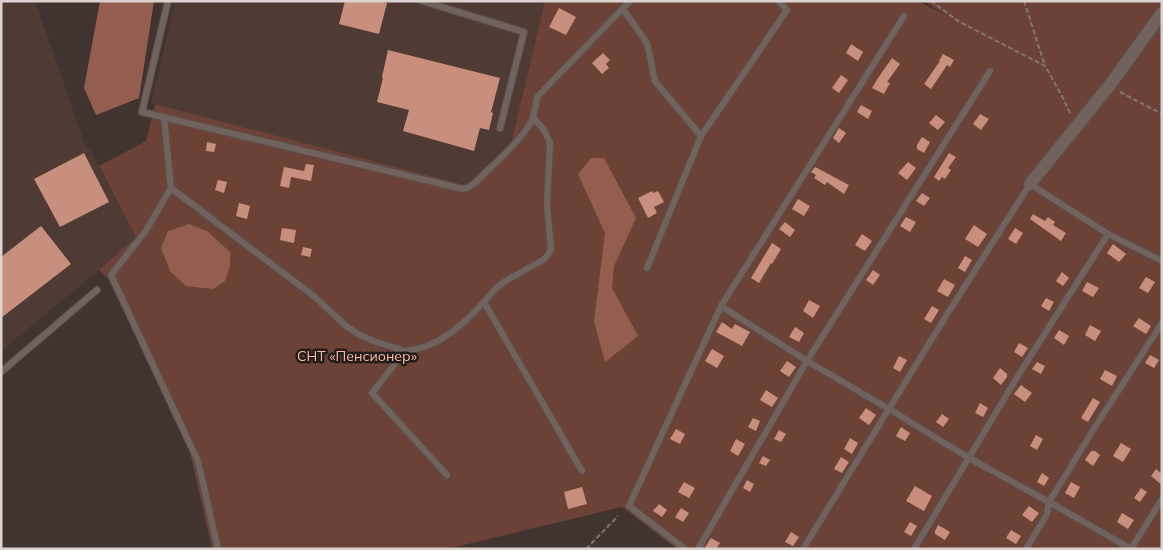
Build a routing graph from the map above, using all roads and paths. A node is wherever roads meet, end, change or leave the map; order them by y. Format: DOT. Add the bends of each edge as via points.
graph roads {
  1 [pos="168,1"];
  2 [pos="422,1"];
  3 [pos="630,1"];
  4 [pos="778,1"];
  5 [pos="931,1"];
  6 [pos="1024,1"];
  7 [pos="623,9"];
  8 [pos="1162,13"];
  9 [pos="904,16"];
  10 [pos="1045,66"];
  11 [pos="990,70"];
  12 [pos="1109,86"];
  13 [pos="1162,114"];
  14 [pos="164,117"];
  15 [pos="533,117"];
  16 [pos="1076,127"];
  17 [pos="500,128"];
  18 [pos="701,136"];
  19 [pos="1030,184"];
  20 [pos="171,188"];
  21 [pos="1108,234"];
  22 [pos="1162,262"];
  23 [pos="647,268"];
  24 [pos="97,290"];
  25 [pos="484,302"];
  26 [pos="721,306"];
  27 [pos="1162,323"];
  28 [pos="405,351"];
  29 [pos="807,361"];
  30 [pos="1,372"];
  31 [pos="889,409"];
  32 [pos="969,458"];
  33 [pos="582,471"];
  34 [pos="447,475"];
  35 [pos="1162,499"];
  36 [pos="1049,502"];
  37 [pos="618,516"];
  38 [pos="218,549"];
  39 [pos="586,549"];
  40 [pos="685,549"];
  41 [pos="698,549"];
  42 [pos="803,549"];
  43 [pos="914,549"];
  44 [pos="1026,549"];
  1 -- 14 [label="lane" via="142,112"];
  2 -- 17 [label="lane" via="524,32"];
  3 -- 7 [label="lane"];
  4 -- 18 [label="lane" via="786,10"];
  5 -- 10 [label="path" via="958,21"];
  6 -- 10 [label="path"];
  7 -- 15 [label="lane" via="537,97"];
  7 -- 18 [label="lane" via="647,43 654,81"];
  8 -- 12 [label="street"];
  9 -- 26 [label="lane"];
  10 -- 16 [label="path"];
  11 -- 29 [label="lane"];
  12 -- 13 [label="path"];
  12 -- 16 [label="street"];
  14 -- 15 [label="lane" via="462,189 475,183 516,143"];
  14 -- 20 [label="lane"];
  15 -- 25 [label="lane" via="550,143 547,205 551,249 543,260 504,282"];
  16 -- 19 [label="street"];
  18 -- 23 [label="lane"];
  19 -- 21 [label="lane"];
  19 -- 31 [label="lane"];
  20 -- 28 [label="lane" via="315,297 346,326 373,341"];
  20 -- 38 [label="lane" via="145,232 111,275 198,462"];
  21 -- 22 [label="lane"];
  21 -- 32 [label="lane"];
  24 -- 30 [label="lane"];
  25 -- 28 [label="lane" via="446,336"];
  25 -- 33 [label="lane"];
  26 -- 29 [label="lane"];
  26 -- 40 [label="lane" via="629,506"];
  27 -- 36 [label="lane"];
  28 -- 34 [label="lane" via="372,393"];
  29 -- 31 [label="lane"];
  29 -- 41 [label="lane"];
  31 -- 32 [label="lane"];
  31 -- 42 [label="lane"];
  32 -- 36 [label="lane"];
  32 -- 43 [label="lane"];
  35 -- 36 [label="lane" via="1131,549"];
  36 -- 44 [label="lane" via="1048,514"];
  37 -- 39 [label="path"];
}
